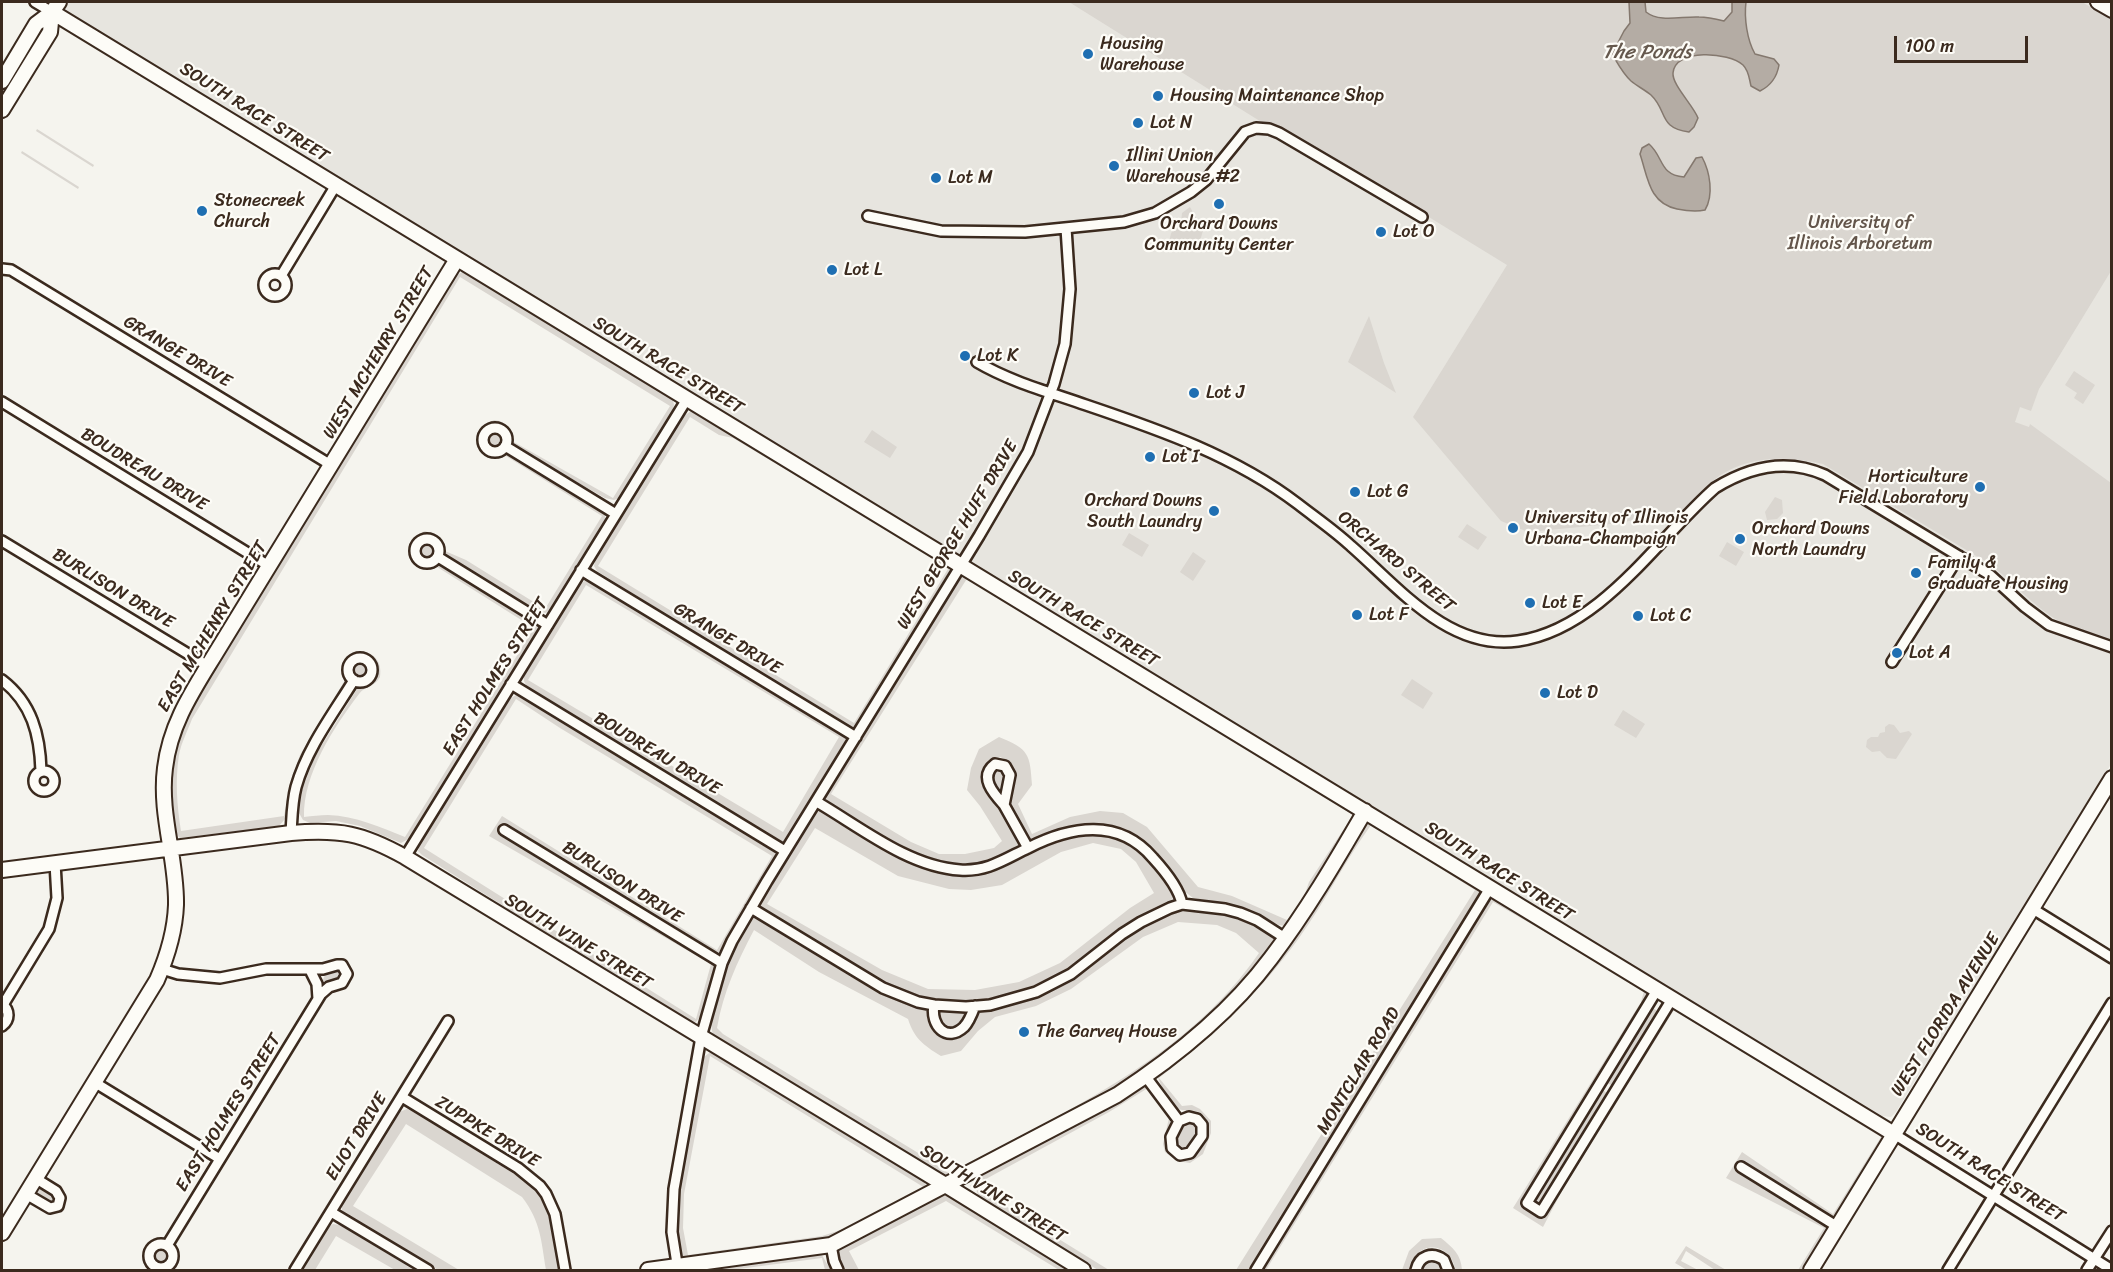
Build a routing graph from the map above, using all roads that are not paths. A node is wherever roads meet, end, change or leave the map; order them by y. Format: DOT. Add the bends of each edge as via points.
graph roads {
  1 [pos="35,2"];
  2 [pos="2098,2"];
  3 [pos="55,7"];
  4 [pos="2112,10"];
  5 [pos="2,81"];
  6 [pos="2,110"];
  7 [pos="336,185"];
  8 [pos="868,216"];
  9 [pos="1422,217"];
  10 [pos="1066,228"];
  11 [pos="457,259"];
  12 [pos="3,269"];
  13 [pos="280,276"];
  14 [pos="977,362"];
  15 [pos="1050,394"];
  16 [pos="687,399"];
  17 [pos="2,402"];
  18 [pos="506,446"];
  19 [pos="331,465"];
  20 [pos="616,514"];
  21 [pos="2,541"];
  22 [pos="1959,556"];
  23 [pos="438,557"];
  24 [pos="269,566"];
  25 [pos="960,566"];
  26 [pos="581,570"];
  27 [pos="548,625"];
  28 [pos="2112,647"];
  29 [pos="1893,662"];
  30 [pos="208,666"];
  31 [pos="2,680"];
  32 [pos="354,680"];
  33 [pos="511,684"];
  34 [pos="856,737"];
  35 [pos="41,771"];
  36 [pos="2112,778"];
  37 [pos="817,802"];
  38 [pos="1004,805"];
  39 [pos="1365,811"];
  40 [pos="504,830"];
  41 [pos="291,833"];
  42 [pos="1028,848"];
  43 [pos="170,849"];
  44 [pos="785,851"];
  45 [pos="405,857"];
  46 [pos="55,863"];
  47 [pos="2,870"];
  48 [pos="1490,888"];
  49 [pos="1182,904"];
  50 [pos="751,908"];
  51 [pos="2033,909"];
  52 [pos="1285,938"];
  53 [pos="2112,958"];
  54 [pos="722,963"];
  55 [pos="162,969"];
  56 [pos="310,970"];
  57 [pos="1657,990"];
  58 [pos="318,999"];
  59 [pos="1672,999"];
  60 [pos="2112,1003"];
  61 [pos="2,1005"];
  62 [pos="934,1005"];
  63 [pos="975,1006"];
  64 [pos="448,1021"];
  65 [pos="2,1026"];
  66 [pos="700,1037"];
  67 [pos="1146,1077"];
  68 [pos="94,1082"];
  69 [pos="1600,1084"];
  70 [pos="1614,1093"];
  71 [pos="402,1097"];
  72 [pos="1179,1120"];
  73 [pos="1894,1134"];
  74 [pos="220,1159"];
  75 [pos="1741,1167"];
  76 [pos="35,1178"];
  77 [pos="947,1186"];
  78 [pos="26,1194"];
  79 [pos="1994,1196"];
  80 [pos="331,1212"];
  81 [pos="1838,1227"];
  82 [pos="2112,1231"];
  83 [pos="2,1233"];
  84 [pos="168,1244"];
  85 [pos="831,1245"];
  86 [pos="2094,1259"];
  87 [pos="678,1268"];
  88 [pos="295,1270"];
  89 [pos="428,1270"];
  90 [pos="564,1270"];
  91 [pos="648,1270"];
  92 [pos="838,1270"];
  93 [pos="1083,1270"];
  94 [pos="1256,1270"];
  95 [pos="1416,1270"];
  96 [pos="1448,1270"];
  97 [pos="1811,1270"];
  98 [pos="1948,1270"];
  99 [pos="2087,1270"];
  100 [pos="2112,1270"];
  1 -- 3 [label="street, SOUTH RACE STREET"];
  2 -- 4 [label="street"];
  3 -- 5 [label="street" via="36,24"];
  3 -- 6 [label="street" via="50,32"];
  3 -- 7 [label="street, SOUTH RACE STREET"];
  7 -- 11 [label="street, SOUTH RACE STREET"];
  7 -- 13 [label="street"];
  8 -- 10 [label="street" via="941,231"];
  9 -- 10 [label="street" via="1293,140 1269,129 1256,128 1245,132 1206,180 1177,202 1124,222"];
  10 -- 15 [label="street, WEST GEORGE HUFF DRIVE" via="1068,315 1065,344"];
  11 -- 16 [label="street, SOUTH RACE STREET"];
  11 -- 19 [label="street, WEST MCHENRY STREET"];
  12 -- 19 [label="street, GRANGE DRIVE" via="21,276"];
  14 -- 15 [label="street, ORCHARD STREET"];
  15 -- 22 [label="street, ORCHARD STREET" via="1167,432 1240,467 1324,523 1439,622 1469,637 1502,642 1530,639 1573,620 1611,592 1715,488 1756,469 1788,466 1812,470"];
  15 -- 25 [label="street, WEST GEORGE HUFF DRIVE" via="1018,472"];
  16 -- 20 [label="street, EAST HOLMES STREET"];
  16 -- 25 [label="street, SOUTH RACE STREET"];
  17 -- 24 [label="street, BOUDREAU DRIVE"];
  18 -- 20 [label="street"];
  19 -- 24 [label="street, EAST MCHENRY STREET"];
  20 -- 26 [label="street, EAST HOLMES STREET"];
  21 -- 30 [label="street, BURLISON DRIVE"];
  22 -- 28 [label="street, ORCHARD STREET" via="2000,583 2049,625"];
  22 -- 29 [label="street"];
  23 -- 27 [label="street"];
  24 -- 30 [label="street, EAST MCHENRY STREET"];
  25 -- 34 [label="street, WEST GEORGE HUFF DRIVE"];
  25 -- 39 [label="street, SOUTH RACE STREET"];
  26 -- 27 [label="street, EAST HOLMES STREET"];
  26 -- 34 [label="street, GRANGE DRIVE"];
  27 -- 33 [label="street, EAST HOLMES STREET"];
  30 -- 43 [label="street, EAST MCHENRY STREET" via="178,717 168,749 164,789"];
  31 -- 35 [label="street" via="16,693 34,722"];
  32 -- 41 [label="street" via="303,767 293,802"];
  33 -- 44 [label="street, BOUDREAU DRIVE"];
  33 -- 45 [label="street, EAST HOLMES STREET"];
  34 -- 37 [label="street, WEST GEORGE HUFF DRIVE"];
  36 -- 51 [label="street, WEST FLORIDA AVENUE"];
  37 -- 42 [label="street" via="912,859 945,869 992,867"];
  37 -- 44 [label="street, WEST GEORGE HUFF DRIVE"];
  38 -- 42 [label="street"];
  39 -- 48 [label="street, SOUTH RACE STREET"];
  39 -- 52 [label="street"];
  40 -- 54 [label="street, BURLISON DRIVE"];
  41 -- 43 [label="street, SOUTH VINE STREET"];
  41 -- 45 [label="street, SOUTH VINE STREET" via="349,833"];
  42 -- 49 [label="street" via="1077,831 1096,829 1123,835 1144,846"];
  43 -- 46 [label="street, SOUTH VINE STREET"];
  43 -- 55 [label="street, EAST MCHENRY STREET" via="176,905"];
  44 -- 50 [label="street, WEST GEORGE HUFF DRIVE"];
  45 -- 66 [label="street, SOUTH VINE STREET"];
  46 -- 47 [label="street, SOUTH VINE STREET"];
  46 -- 61 [label="street" via="57,898 49,929"];
  48 -- 57 [label="street, SOUTH RACE STREET"];
  48 -- 94 [label="street, MONTCLAIR ROAD"];
  49 -- 52 [label="street" via="1240,913"];
  49 -- 63 [label="street" via="1122,934 1057,983 1017,998"];
  50 -- 54 [label="street, WEST GEORGE HUFF DRIVE"];
  50 -- 62 [label="street" via="883,988"];
  51 -- 53 [label="street"];
  51 -- 73 [label="street, WEST FLORIDA AVENUE"];
  52 -- 67 [label="street" via="1234,1000"];
  54 -- 66 [label="street, WEST GEORGE HUFF DRIVE"];
  55 -- 56 [label="street" via="220,978 274,968"];
  55 -- 68 [label="street, EAST MCHENRY STREET"];
  56 -- 58 [label="street" via="317,984"];
  56 -- 58 [label="street" via="337,964 346,969 342,983 329,987"];
  57 -- 59 [label="street, SOUTH RACE STREET"];
  57 -- 69 [label="street"];
  58 -- 74 [label="street, EAST HOLMES STREET"];
  59 -- 70 [label="street"];
  59 -- 73 [label="street, SOUTH RACE STREET"];
  60 -- 79 [label="street"];
  61 -- 65 [label="street" via="8,1016"];
  62 -- 63 [label="street"];
  62 -- 63 [label="street" via="935,1025 942,1032 952,1033 963,1029"];
  64 -- 71 [label="street, ELIOT DRIVE"];
  66 -- 77 [label="street, SOUTH VINE STREET"];
  66 -- 87 [label="street, WEST GEORGE HUFF DRIVE" via="674,1189 672,1232"];
  67 -- 72 [label="street"];
  67 -- 77 [label="street"];
  68 -- 74 [label="street"];
  68 -- 76 [label="street, EAST MCHENRY STREET"];
  69 -- 70 [label="street"];
  69 -- 70 [label="street" via="1527,1203 1541,1212"];
  71 -- 80 [label="street, ELIOT DRIVE"];
  71 -- 90 [label="street, ZUPPKE DRIVE" via="518,1168 540,1186 555,1214"];
  73 -- 79 [label="street, SOUTH RACE STREET"];
  73 -- 81 [label="street, WEST FLORIDA AVENUE"];
  74 -- 84 [label="street, EAST HOLMES STREET"];
  75 -- 81 [label="street"];
  76 -- 78 [label="street, EAST MCHENRY STREET"];
  76 -- 78 [label="street" via="56,1191 60,1198 58,1206 50,1208"];
  77 -- 85 [label="street"];
  77 -- 93 [label="street, SOUTH VINE STREET"];
  78 -- 83 [label="street, EAST MCHENRY STREET"];
  79 -- 86 [label="street, SOUTH RACE STREET"];
  79 -- 98 [label="street"];
  80 -- 88 [label="street, ELIOT DRIVE"];
  80 -- 89 [label="street"];
  81 -- 97 [label="street, WEST FLORIDA AVENUE"];
  82 -- 86 [label="street"];
  85 -- 87 [label="street"];
  85 -- 92 [label="street"];
  86 -- 99 [label="street"];
  86 -- 100 [label="street, SOUTH RACE STREET"];
  87 -- 91 [label="street"];
  95 -- 96 [label="street" via="1424,1257 1435,1255 1444,1260"];
}
